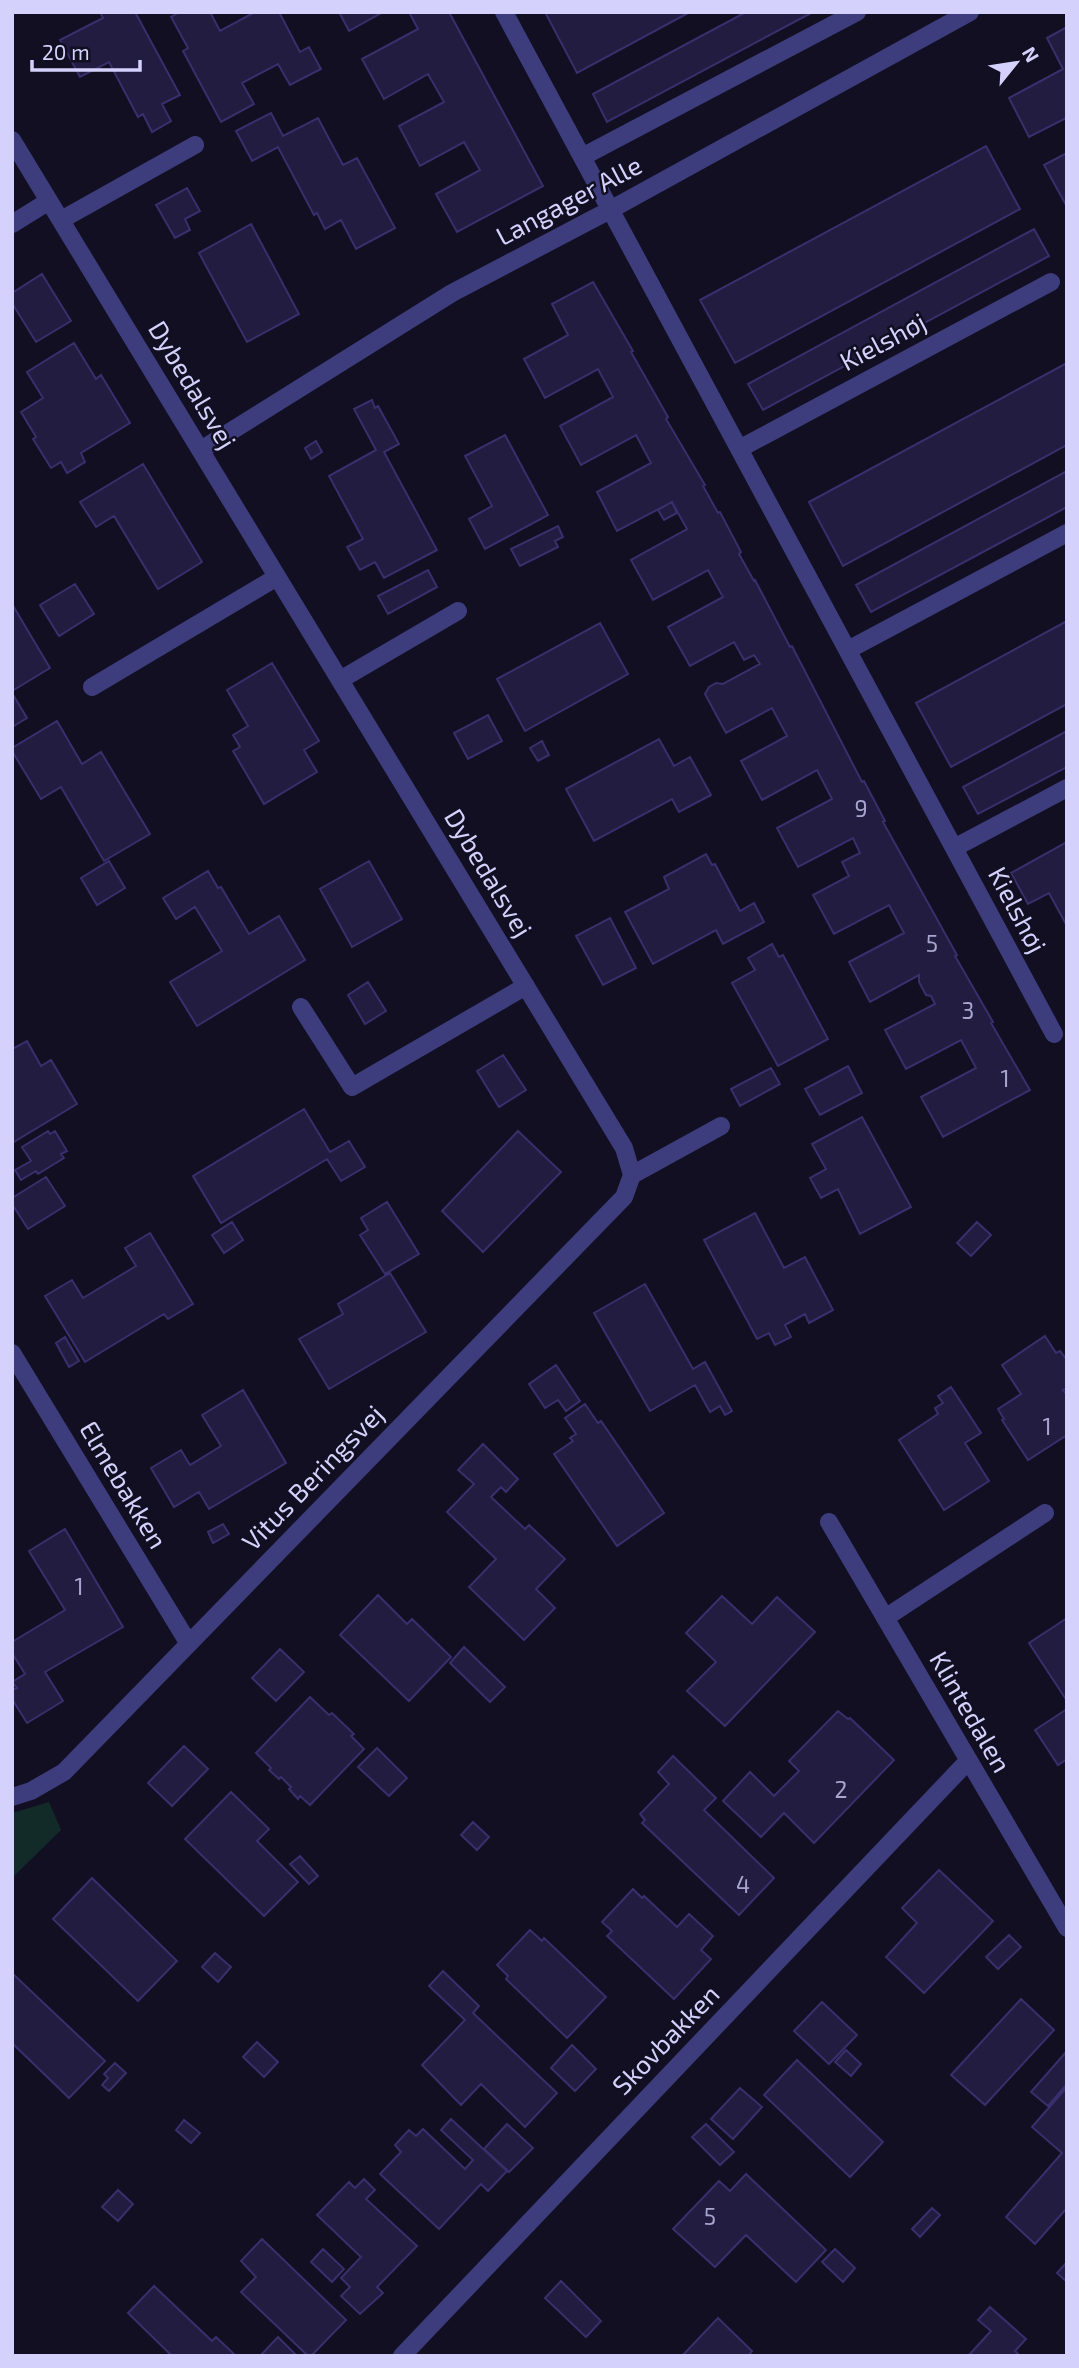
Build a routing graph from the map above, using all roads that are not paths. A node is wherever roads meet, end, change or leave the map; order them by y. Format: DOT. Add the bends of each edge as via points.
graph roads {
  1 [pos="504,12"];
  2 [pos="857,12"];
  3 [pos="970,12"];
  4 [pos="12,140"];
  5 [pos="195,145"];
  6 [pos="582,157"];
  7 [pos="49,201"];
  8 [pos="610,210"];
  9 [pos="61,220"];
  10 [pos="12,224"];
  11 [pos="1051,282"];
  12 [pos="739,449"];
  13 [pos="201,450"];
  14 [pos="1067,533"];
  15 [pos="277,577"];
  16 [pos="458,611"];
  17 [pos="848,650"];
  18 [pos="340,680"];
  19 [pos="92,687"];
  20 [pos="1067,788"];
  21 [pos="954,848"];
  22 [pos="526,986"];
  23 [pos="301,1007"];
  24 [pos="1054,1034"];
  25 [pos="721,1126"];
  26 [pos="632,1175"];
  27 [pos="12,1353"];
  28 [pos="1045,1513"];
  29 [pos="830,1522"];
  30 [pos="886,1618"];
  31 [pos="189,1644"];
  32 [pos="968,1761"];
  33 [pos="12,1797"];
  34 [pos="1067,1928"];
  35 [pos="402,2356"];
  1 -- 6 [label="street, Kielshøj"];
  2 -- 6 [label="street"];
  3 -- 8 [label="street, Langager Alle"];
  4 -- 7 [label="street, Dybedalsvej"];
  5 -- 9 [label="street"];
  6 -- 8 [label="street, Kielshøj"];
  7 -- 9 [label="street, Dybedalsvej"];
  7 -- 10 [label="street"];
  8 -- 12 [label="street, Kielshøj"];
  8 -- 13 [label="street, Langager Alle" via="452,293"];
  9 -- 13 [label="street, Dybedalsvej"];
  11 -- 12 [label="street, Kielshøj"];
  12 -- 17 [label="street, Kielshøj"];
  13 -- 15 [label="street, Dybedalsvej"];
  14 -- 17 [label="street"];
  15 -- 18 [label="street, Dybedalsvej"];
  15 -- 19 [label="street"];
  16 -- 18 [label="street"];
  17 -- 21 [label="street, Kielshøj"];
  18 -- 22 [label="street, Dybedalsvej"];
  20 -- 21 [label="street, Kielshøj"];
  21 -- 24 [label="street, Kielshøj"];
  22 -- 23 [label="street" via="352,1087"];
  22 -- 26 [label="street, Dybedalsvej" via="624,1148"];
  25 -- 26 [label="street"];
  26 -- 31 [label="street, Vitus Beringsvej" via="624,1197"];
  27 -- 31 [label="street, Elmebakken"];
  28 -- 30 [label="street"];
  29 -- 30 [label="street, Klintedalen"];
  30 -- 32 [label="street, Klintedalen"];
  31 -- 33 [label="street, Vitus Beringsvej" via="64,1772"];
  32 -- 34 [label="street, Klintedalen"];
  32 -- 35 [label="street, Skovbakken"];
}
